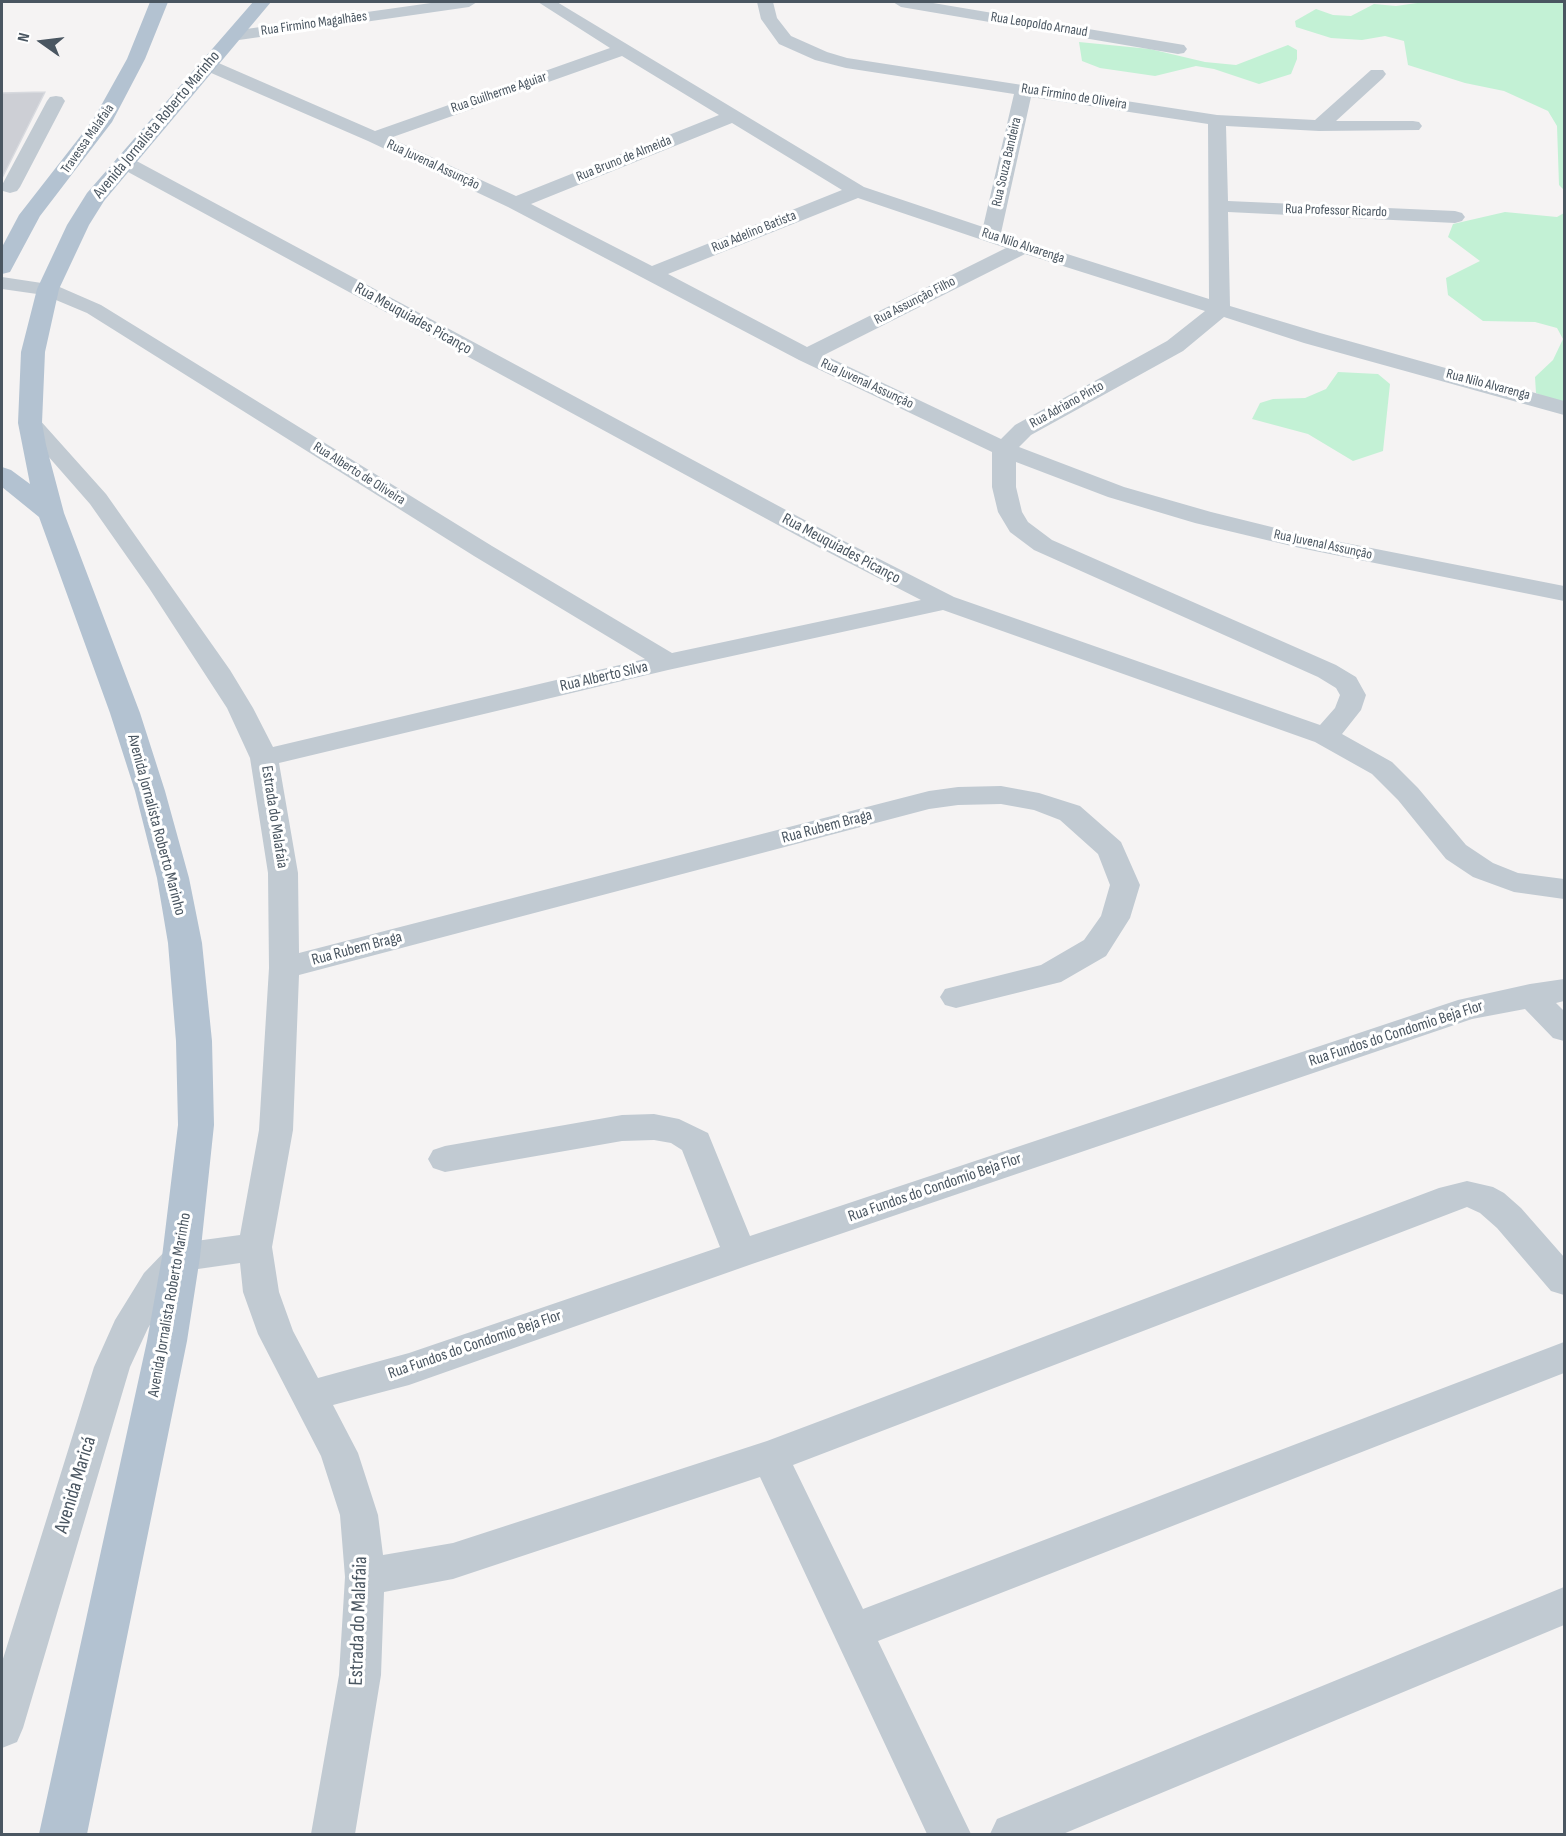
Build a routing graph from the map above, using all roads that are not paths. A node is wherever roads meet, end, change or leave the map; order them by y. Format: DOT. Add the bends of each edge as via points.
graph roads {
  1 [pos="159,2"];
  2 [pos="262,2"];
  3 [pos="469,2"];
  4 [pos="546,2"];
  5 [pos="765,2"];
  6 [pos="901,2"];
  7 [pos="232,36"];
  8 [pos="625,49"];
  9 [pos="1178,49"];
  10 [pos="208,65"];
  11 [pos="1377,74"];
  12 [pos="1024,89"];
  13 [pos="56,101"];
  14 [pos="733,116"];
  15 [pos="1217,120"];
  16 [pos="1319,126"];
  17 [pos="1413,126"];
  18 [pos="374,137"];
  19 [pos="124,162"];
  20 [pos="56,184"];
  21 [pos="6,187"];
  22 [pos="857,191"];
  23 [pos="514,203"];
  24 [pos="1217,206"];
  25 [pos="1455,217"];
  26 [pos="991,235"];
  27 [pos="1023,247"];
  28 [pos="2,267"];
  29 [pos="651,274"];
  30 [pos="2,283"];
  31 [pos="48,289"];
  32 [pos="1220,310"];
  33 [pos="807,355"];
  34 [pos="1564,408"];
  35 [pos="30,423"];
  36 [pos="1004,449"];
  37 [pos="2,475"];
  38 [pos="51,513"];
  39 [pos="1564,593"];
  40 [pos="945,602"];
  41 [pos="668,662"];
  42 [pos="1325,736"];
  43 [pos="264,758"];
  44 [pos="1564,888"];
  45 [pos="284,968"];
  46 [pos="1564,990"];
  47 [pos="1530,995"];
  48 [pos="956,997"];
  49 [pos="1564,1030"];
  50 [pos="445,1159"];
  51 [pos="255,1247"];
  52 [pos="740,1254"];
  53 [pos="181,1257"];
  54 [pos="1564,1281"];
  55 [pos="1564,1357"];
  56 [pos="309,1396"];
  57 [pos="770,1457"];
  58 [pos="365,1577"];
  59 [pos="1564,1606"];
  60 [pos="853,1632"];
  61 [pos="2,1728"];
  62 [pos="63,1834"];
  63 [pos="333,1834"];
  64 [pos="949,1834"];
  65 [pos="1012,1834"];
  1 -- 20 [label="main road, Travessa Malafaia" via="122,88"];
  2 -- 7 [label="main road, Avenida Jornalista Roberto Marinho"];
  3 -- 7 [label="street, Rua Firmino Magalhães"];
  4 -- 8 [label="street, Rua Nilo Alvarenga"];
  5 -- 12 [label="street, Rua Firmino de Oliveira" via="769,19 785,40 821,56 886,70"];
  6 -- 9 [label="street, Rua Leopoldo Arnaud"];
  7 -- 10 [label="main road, Avenida Jornalista Roberto Marinho"];
  8 -- 14 [label="street, Rua Nilo Alvarenga"];
  8 -- 18 [label="street, Rua Guilherme Aguiar"];
  10 -- 18 [label="street, Rua Juvenal Assunção"];
  10 -- 19 [label="main road, Avenida Jornalista Roberto Marinho"];
  11 -- 16 [label="street"];
  12 -- 15 [label="street, Rua Firmino de Oliveira"];
  12 -- 26 [label="street, Rua Souza Bandeira"];
  13 -- 21 [label="street"];
  14 -- 22 [label="street, Rua Nilo Alvarenga"];
  14 -- 23 [label="street, Rua Bruno de Almeida"];
  15 -- 16 [label="street, Rua Firmino de Oliveira"];
  15 -- 24 [label="street"];
  16 -- 17 [label="street, Rua Firmino de Oliveira"];
  18 -- 23 [label="street, Rua Juvenal Assunção"];
  19 -- 31 [label="main road, Avenida Jornalista Roberto Marinho" via="78,225"];
  19 -- 40 [label="street, Rua Meuquiades Picanço" via="800,528"];
  20 -- 21 [label="street"];
  20 -- 28 [label="main road, Travessa Malafaia" via="30,215"];
  22 -- 26 [label="street, Rua Nilo Alvarenga"];
  22 -- 29 [label="street, Rua Adelino Batista"];
  23 -- 29 [label="street, Rua Juvenal Assunção"];
  24 -- 25 [label="street, Rua Professor Ricardo"];
  24 -- 32 [label="street"];
  26 -- 27 [label="street, Rua Nilo Alvarenga"];
  27 -- 32 [label="street, Rua Nilo Alvarenga"];
  27 -- 33 [label="street, Rua Assunção Filho"];
  29 -- 33 [label="street, Rua Juvenal Assunção"];
  30 -- 31 [label="street, Rua Alberto de Oliveira"];
  31 -- 35 [label="main road, Avenida Jornalista Roberto Marinho" via="33,352"];
  31 -- 41 [label="street, Rua Alberto de Oliveira" via="94,309"];
  32 -- 34 [label="street, Rua Nilo Alvarenga"];
  32 -- 36 [label="street, Rua Adriano Pinto" via="1175,346 1049,413"];
  33 -- 36 [label="street, Rua Juvenal Assunção"];
  35 -- 38 [label="main road, Avenida Jornalista Roberto Marinho"];
  35 -- 43 [label="street, Estrada do Malafaia" via="98,499 160,585 218,670"];
  36 -- 39 [label="street, Rua Juvenal Assunção" via="1116,492 1204,518"];
  36 -- 42 [label="street" via="1004,487 1010,512 1019,527 1043,545 1347,683 1353,695 1348,710"];
  37 -- 38 [label="main road"];
  38 -- 53 [label="main road, Avenida Jornalista Roberto Marinho" via="150,791 185,943 194,1041 196,1125"];
  40 -- 41 [label="street, Rua Alberto Silva"];
  40 -- 42 [label="street, Rua Meuquiades Picanço"];
  41 -- 43 [label="street, Rua Alberto Silva"];
  42 -- 44 [label="street, Rua Meuquiades Picanço" via="1382,768 1456,852 1483,870 1515,882"];
  43 -- 45 [label="street, Estrada do Malafaia" via="283,873"];
  45 -- 48 [label="street, Rua Rubem Braga" via="929,800 1001,795 1070,813 1111,849 1125,885 1115,918 1095,948 1050,974"];
  45 -- 51 [label="street, Estrada do Malafaia" via="276,1130"];
  46 -- 47 [label="street, Rua Fundos do Condomio Beja Flor"];
  47 -- 49 [label="street"];
  47 -- 52 [label="street, Rua Fundos do Condomio Beja Flor" via="1469,1008"];
  50 -- 52 [label="street" via="622,1128 654,1126 680,1132 696,1142"];
  51 -- 53 [label="street"];
  51 -- 56 [label="street, Estrada do Malafaia" via="261,1292 276,1334"];
  52 -- 56 [label="street, Rua Fundos do Condomio Beja Flor" via="409,1369"];
  53 -- 61 [label="street, Avenida Maricá" via="157,1283 133,1320 112,1367"];
  53 -- 62 [label="main road, Avenida Jornalista Roberto Marinho"];
  54 -- 57 [label="street" via="1509,1218 1492,1203 1467,1194"];
  55 -- 60 [label="street"];
  56 -- 58 [label="street, Estrada do Malafaia" via="339,1453 352,1494"];
  57 -- 58 [label="street" via="453,1561"];
  57 -- 60 [label="street"];
  58 -- 63 [label="street, Estrada do Malafaia" via="360,1675"];
  59 -- 65 [label="street"];
  60 -- 64 [label="street"];
}
